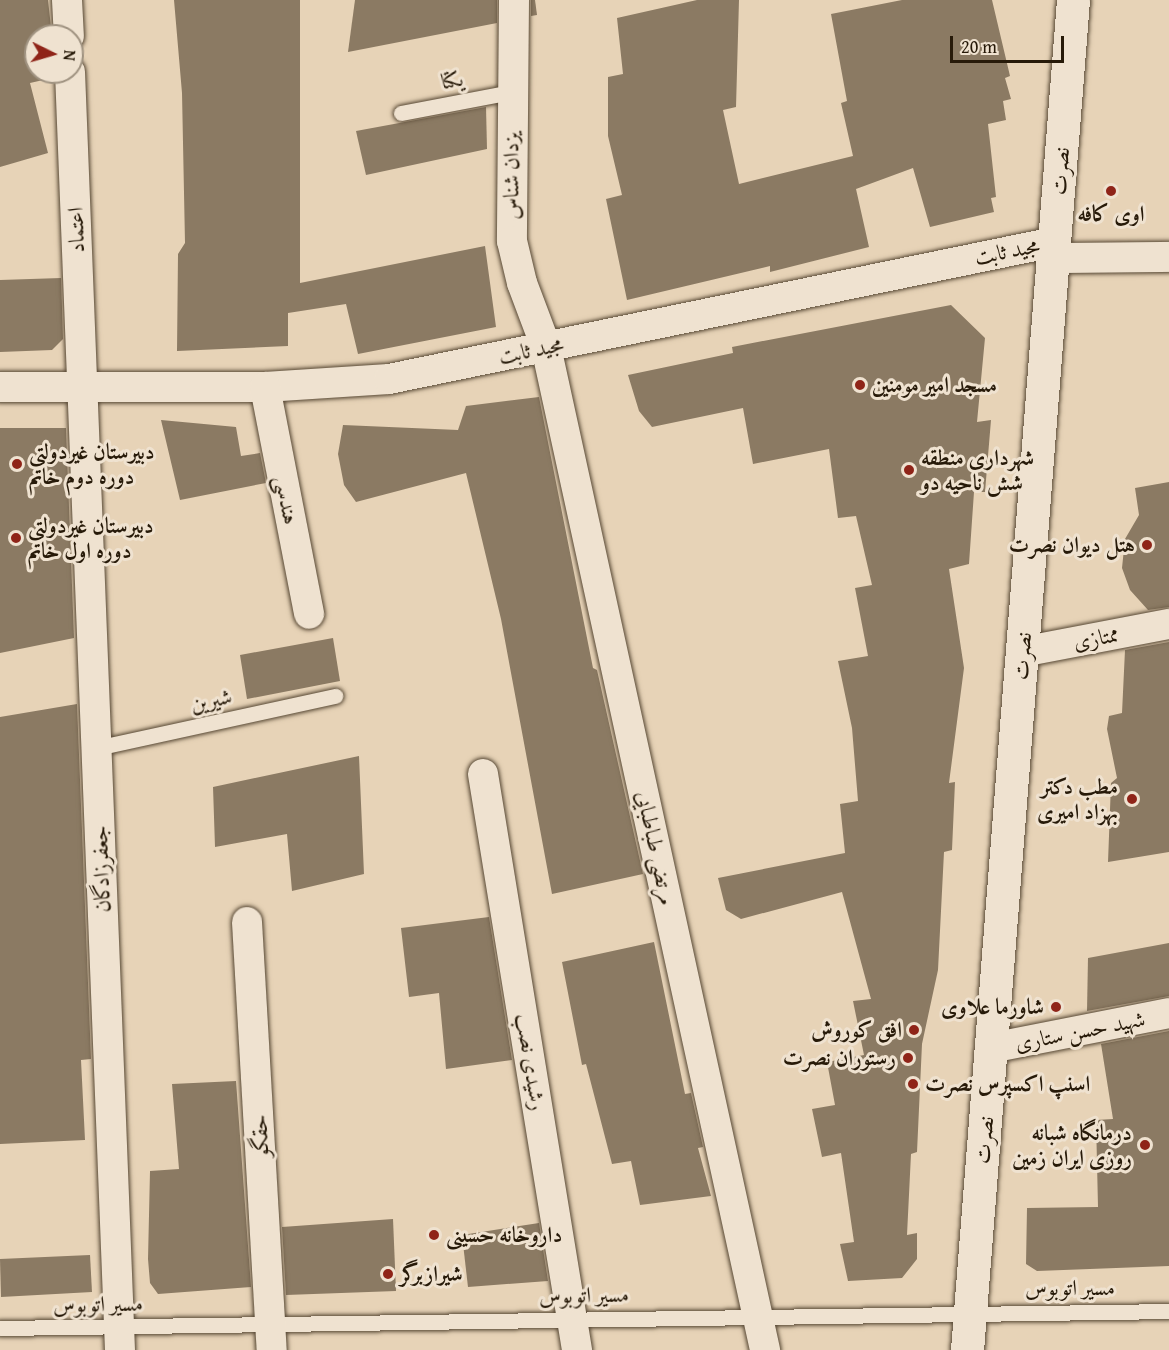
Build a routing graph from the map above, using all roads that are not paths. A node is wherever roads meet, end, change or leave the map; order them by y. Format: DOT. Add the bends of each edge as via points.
graph roads {
  1 [pos="67,0"];
  2 [pos="514,0"];
  3 [pos="1073,0"];
  4 [pos="68,24"];
  5 [pos="70,84"];
  6 [pos="511,92"];
  7 [pos="401,112"];
  8 [pos="1054,250"];
  9 [pos="1169,257"];
  10 [pos="546,347"];
  11 [pos="0,387"];
  12 [pos="265,387"];
  13 [pos="82,388"];
  14 [pos="309,614"];
  15 [pos="1169,624"];
  16 [pos="1022,652"];
  17 [pos="335,696"];
  18 [pos="96,748"];
  19 [pos="483,774"];
  20 [pos="247,922"];
  21 [pos="1169,1014"];
  22 [pos="991,1048"];
  23 [pos="971,1311"];
  24 [pos="1169,1311"];
  25 [pos="758,1316"];
  26 [pos="573,1317"];
  27 [pos="0,1328"];
  28 [pos="271,1337"];
  29 [pos="119,1338"];
  30 [pos="577,1350"];
  31 [pos="765,1350"];
  32 [pos="967,1350"];
  1 -- 4 [label="street"];
  2 -- 6 [label="street, یزدان شناس"];
  3 -- 8 [label="main road, نصرت"];
  5 -- 13 [label="street, اعتماد"];
  6 -- 7 [label="lane, یکتا"];
  6 -- 10 [label="street, یزدان شناس" via="512,241 522,283"];
  8 -- 9 [label="street, مجید ثابت"];
  8 -- 10 [label="street, مجید ثابت"];
  8 -- 16 [label="main road, نصرت"];
  10 -- 12 [label="street, مجید ثابت" via="389,379"];
  10 -- 25 [label="street, مرتضی طباطبایی"];
  11 -- 13 [label="street, مجید ثابت"];
  12 -- 13 [label="street, مجید ثابت"];
  12 -- 14 [label="street, هندسی"];
  13 -- 18 [label="street, جعفرزادگان"];
  15 -- 16 [label="street, ممتازی"];
  16 -- 22 [label="main road, نصرت"];
  17 -- 18 [label="lane, شیرین"];
  18 -- 29 [label="street, جعفرزادگان"];
  19 -- 26 [label="street, رشیدی نصب"];
  20 -- 28 [label="street, حقگو"];
  21 -- 22 [label="street, شهید حسن ستاری"];
  22 -- 23 [label="main road, نصرت"];
  23 -- 24 [label="lane, مسیر اتوبوس"];
  23 -- 25 [label="lane, مسیر اتوبوس"];
  23 -- 32 [label="main road, نصرت"];
  25 -- 26 [label="lane, مسیر اتوبوس"];
  25 -- 31 [label="street, مرتضی طباطبایی"];
  26 -- 28 [label="lane, مسیر اتوبوس"];
  26 -- 30 [label="street, رشیدی نصب"];
  27 -- 29 [label="lane, مسیر اتوبوس"];
  28 -- 29 [label="lane, مسیر اتوبوس"];
}
